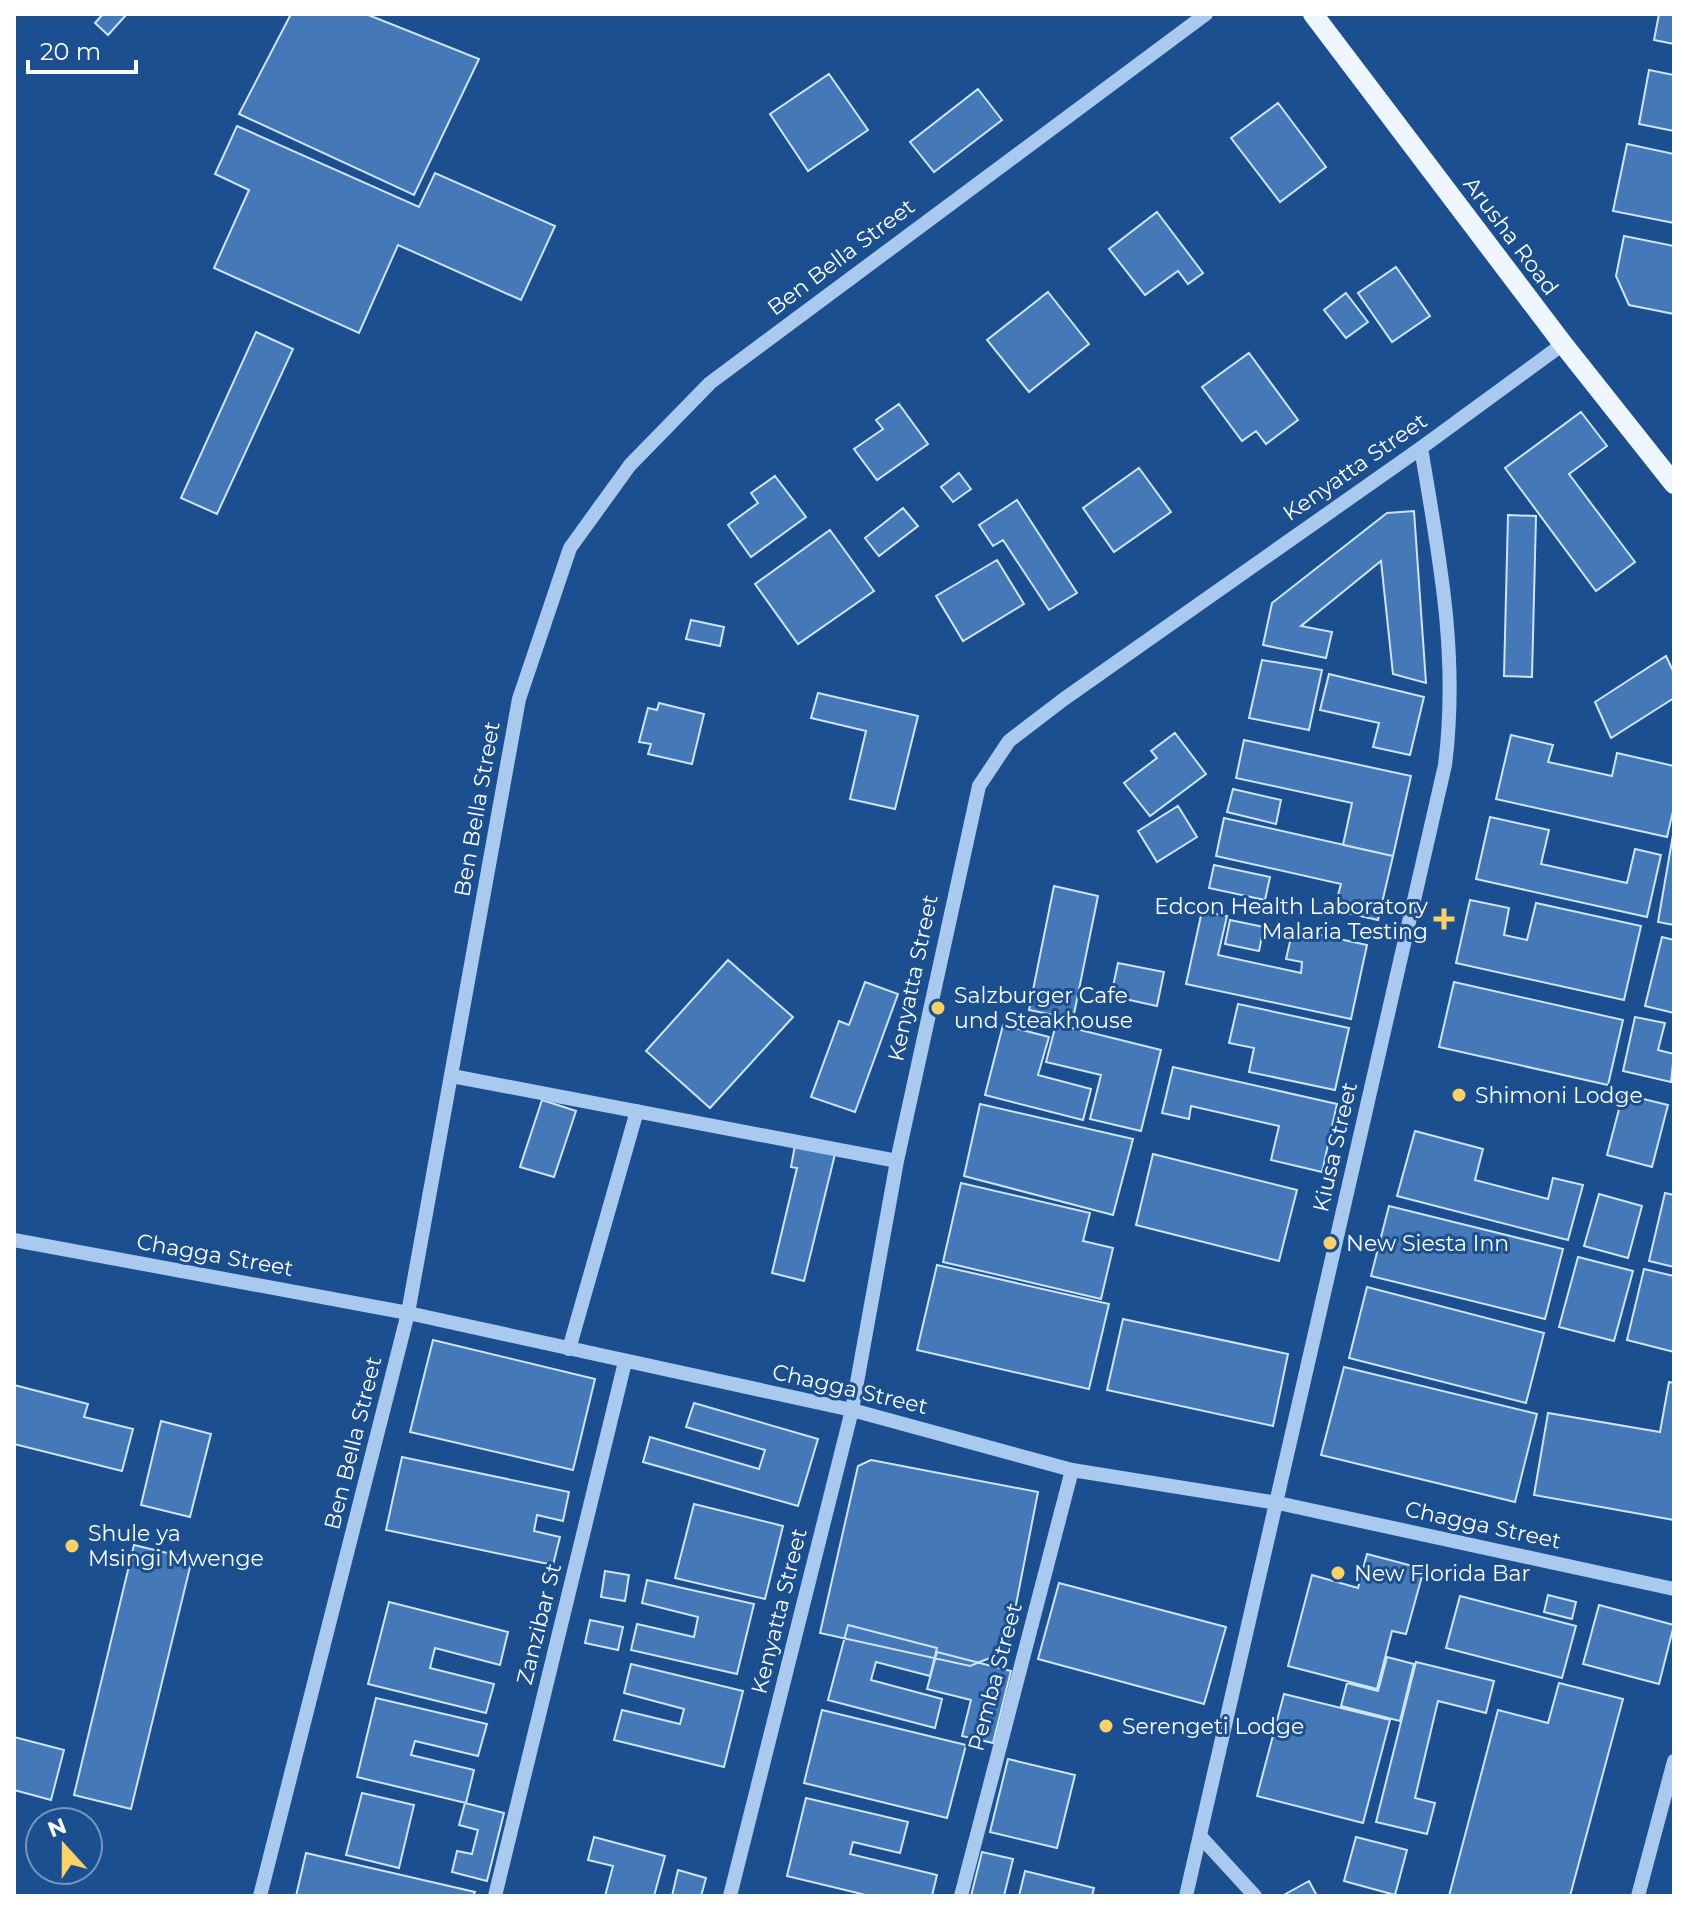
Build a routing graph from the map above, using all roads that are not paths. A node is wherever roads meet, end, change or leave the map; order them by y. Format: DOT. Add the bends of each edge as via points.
graph roads {
  1 [pos="1206,14"];
  2 [pos="1313,14"];
  3 [pos="1563,344"];
  4 [pos="1421,448"];
  5 [pos="1674,484"];
  6 [pos="452,1076"];
  7 [pos="637,1111"];
  8 [pos="897,1161"];
  9 [pos="14,1240"];
  10 [pos="408,1313"];
  11 [pos="569,1349"];
  12 [pos="625,1362"];
  13 [pos="852,1410"];
  14 [pos="1072,1470"];
  15 [pos="1278,1503"];
  16 [pos="1674,1589"];
  17 [pos="1674,1761"];
  18 [pos="1201,1837"];
  19 [pos="260,1896"];
  20 [pos="495,1896"];
  21 [pos="730,1896"];
  22 [pos="961,1896"];
  23 [pos="1186,1896"];
  24 [pos="1255,1896"];
  25 [pos="1638,1896"];
  1 -- 6 [label="street, Ben Bella Street" via="710,383 630,465 570,548 519,699"];
  2 -- 3 [label="main road, Arusha Road"];
  3 -- 4 [label="street, Kenyatta Street"];
  3 -- 5 [label="main road, Arusha Road"];
  4 -- 8 [label="street, Kenyatta Street" via="1009,741 979,786"];
  4 -- 15 [label="street, Kiusa Street" via="1448,613 1451,718 1445,765"];
  6 -- 7 [label="street"];
  6 -- 10 [label="street, Ben Bella Street"];
  7 -- 8 [label="street"];
  7 -- 11 [label="street"];
  8 -- 13 [label="street, Kenyatta Street"];
  9 -- 10 [label="street, Chagga Street"];
  10 -- 11 [label="street, Chagga Street"];
  10 -- 19 [label="street, Ben Bella Street"];
  11 -- 12 [label="street, Chagga Street"];
  12 -- 13 [label="street, Chagga Street"];
  12 -- 20 [label="street, Zanzibar St"];
  13 -- 14 [label="street, Chagga Street"];
  13 -- 21 [label="street, Kenyatta Street"];
  14 -- 15 [label="street, Chagga Street"];
  14 -- 22 [label="street, Pemba Street"];
  15 -- 16 [label="street, Chagga Street"];
  15 -- 18 [label="street, Kiusa Street"];
  17 -- 25 [label="street"];
  18 -- 23 [label="street, Kiusa Street"];
  18 -- 24 [label="street"];
}
